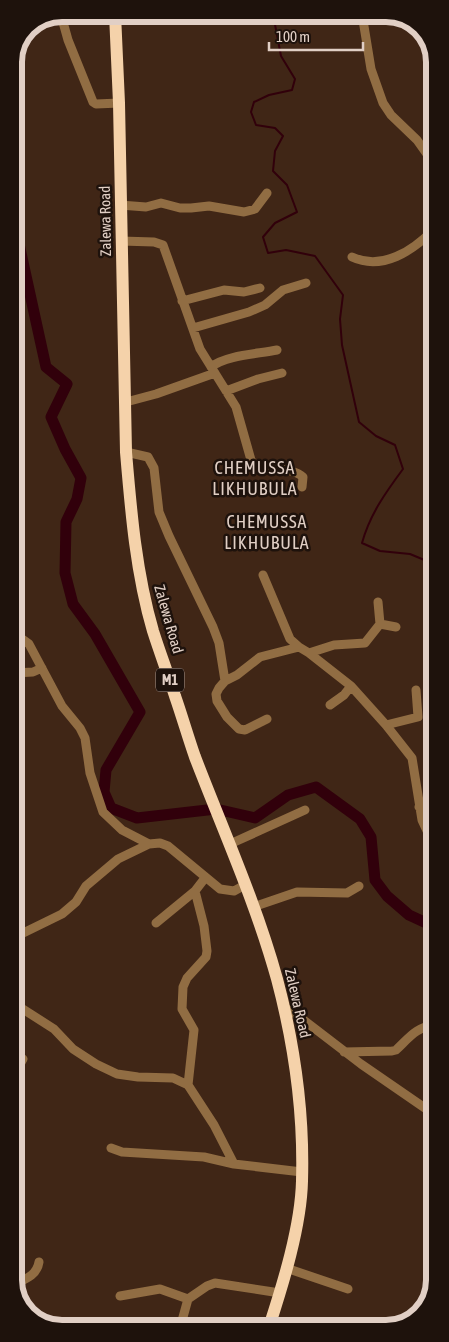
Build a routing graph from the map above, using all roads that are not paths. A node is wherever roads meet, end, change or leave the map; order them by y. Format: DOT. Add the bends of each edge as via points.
graph roads {
  1 [pos="63,22"];
  2 [pos="115,22"];
  3 [pos="363,23"];
  4 [pos="119,103"];
  5 [pos="426,153"];
  6 [pos="267,193"];
  7 [pos="120,205"];
  8 [pos="426,238"];
  9 [pos="121,241"];
  10 [pos="352,258"];
  11 [pos="306,283"];
  12 [pos="260,288"];
  13 [pos="182,301"];
  14 [pos="193,328"];
  15 [pos="277,350"];
  16 [pos="213,370"];
  17 [pos="282,373"];
  18 [pos="226,391"];
  19 [pos="126,402"];
  20 [pos="126,452"];
  21 [pos="302,487"];
  22 [pos="263,575"];
  23 [pos="378,602"];
  24 [pos="380,624"];
  25 [pos="396,627"];
  26 [pos="22,639"];
  27 [pos="299,647"];
  28 [pos="309,653"];
  29 [pos="42,668"];
  30 [pos="22,673"];
  31 [pos="225,681"];
  32 [pos="351,686"];
  33 [pos="416,690"];
  34 [pos="330,705"];
  35 [pos="267,719"];
  36 [pos="386,725"];
  37 [pos="426,804"];
  38 [pos="419,807"];
  39 [pos="305,810"];
  40 [pos="426,829"];
  41 [pos="149,844"];
  42 [pos="230,844"];
  43 [pos="205,878"];
  44 [pos="245,885"];
  45 [pos="359,886"];
  46 [pos="195,891"];
  47 [pos="253,907"];
  48 [pos="156,923"];
  49 [pos="22,934"];
  50 [pos="284,1007"];
  51 [pos="22,1008"];
  52 [pos="426,1026"];
  53 [pos="344,1052"];
  54 [pos="188,1085"];
  55 [pos="426,1109"];
  56 [pos="111,1148"];
  57 [pos="234,1164"];
  58 [pos="302,1172"];
  59 [pos="39,1262"];
  60 [pos="286,1268"];
  61 [pos="22,1280"];
  62 [pos="348,1289"];
  63 [pos="280,1293"];
  64 [pos="120,1296"];
  65 [pos="188,1299"];
  66 [pos="182,1319"];
  67 [pos="271,1320"];
  1 -- 4 [label="street" via="93,102"];
  2 -- 4 [label="highway, Zalewa Road / M1"];
  3 -- 5 [label="street" via="371,69 383,103"];
  4 -- 7 [label="highway, Zalewa Road / M1"];
  6 -- 7 [label="street" via="255,209 244,212 209,206 180,208 161,203 146,207"];
  7 -- 9 [label="highway, Zalewa Road / M1"];
  8 -- 10 [label="street" via="384,262 361,262"];
  9 -- 13 [label="street" via="164,245"];
  9 -- 19 [label="highway, Zalewa Road / M1"];
  11 -- 14 [label="street" via="283,290 265,305 249,312"];
  12 -- 13 [label="street" via="244,292 224,290"];
  13 -- 14 [label="street"];
  14 -- 16 [label="street" via="200,349"];
  15 -- 16 [label="street" via="218,362"];
  16 -- 18 [label="street"];
  16 -- 19 [label="street" via="156,394"];
  17 -- 18 [label="street"];
  18 -- 21 [label="street" via="236,407 253,464 295,471 303,477"];
  19 -- 20 [label="highway, Zalewa Road / M1"];
  20 -- 31 [label="street" via="148,456 154,468 159,512 213,627"];
  20 -- 42 [label="highway, Zalewa Road / M1" via="139,571 153,631 195,755"];
  22 -- 27 [label="street" via="284,629"];
  23 -- 24 [label="street"];
  24 -- 25 [label="street"];
  24 -- 28 [label="street" via="365,643 334,645"];
  26 -- 29 [label="street" via="29,644"];
  27 -- 28 [label="street"];
  27 -- 31 [label="street" via="260,657"];
  28 -- 32 [label="street"];
  29 -- 30 [label="street"];
  29 -- 41 [label="street" via="62,706 85,738 90,773 103,812 122,830"];
  31 -- 35 [label="street" via="216,694 217,701 239,730"];
  32 -- 34 [label="street"];
  32 -- 36 [label="street"];
  33 -- 36 [label="street" via="418,717"];
  36 -- 38 [label="street" via="412,758"];
  37 -- 38 [label="street"];
  38 -- 40 [label="street"];
  39 -- 42 [label="street"];
  41 -- 43 [label="street" via="168,846"];
  41 -- 49 [label="street" via="118,859 86,886 76,902 62,914"];
  42 -- 44 [label="highway, Zalewa Road / M1"];
  43 -- 44 [label="street" via="220,889 234,891"];
  43 -- 46 [label="street"];
  44 -- 47 [label="highway, Zalewa Road / M1"];
  45 -- 47 [label="street" via="346,893 297,892"];
  46 -- 48 [label="street"];
  46 -- 54 [label="street" via="204,926 206,957 187,978 183,988 182,1009 194,1030"];
  47 -- 50 [label="highway, Zalewa Road / M1"];
  50 -- 53 [label="street"];
  50 -- 58 [label="highway, Zalewa Road / M1" via="300,1104"];
  51 -- 54 [label="street" via="54,1029 73,1049 117,1074 172,1078"];
  52 -- 53 [label="street" via="396,1050"];
  53 -- 55 [label="street"];
  54 -- 57 [label="street"];
  56 -- 57 [label="street" via="122,1152 204,1157"];
  57 -- 58 [label="street"];
  58 -- 60 [label="highway, Zalewa Road / M1" via="298,1217"];
  59 -- 61 [label="street" via="35,1273"];
  60 -- 62 [label="street"];
  60 -- 63 [label="highway, Zalewa Road / M1"];
  63 -- 65 [label="street" via="215,1283"];
  63 -- 67 [label="highway, Zalewa Road / M1"];
  64 -- 65 [label="street" via="160,1289"];
  65 -- 66 [label="street"];
}
